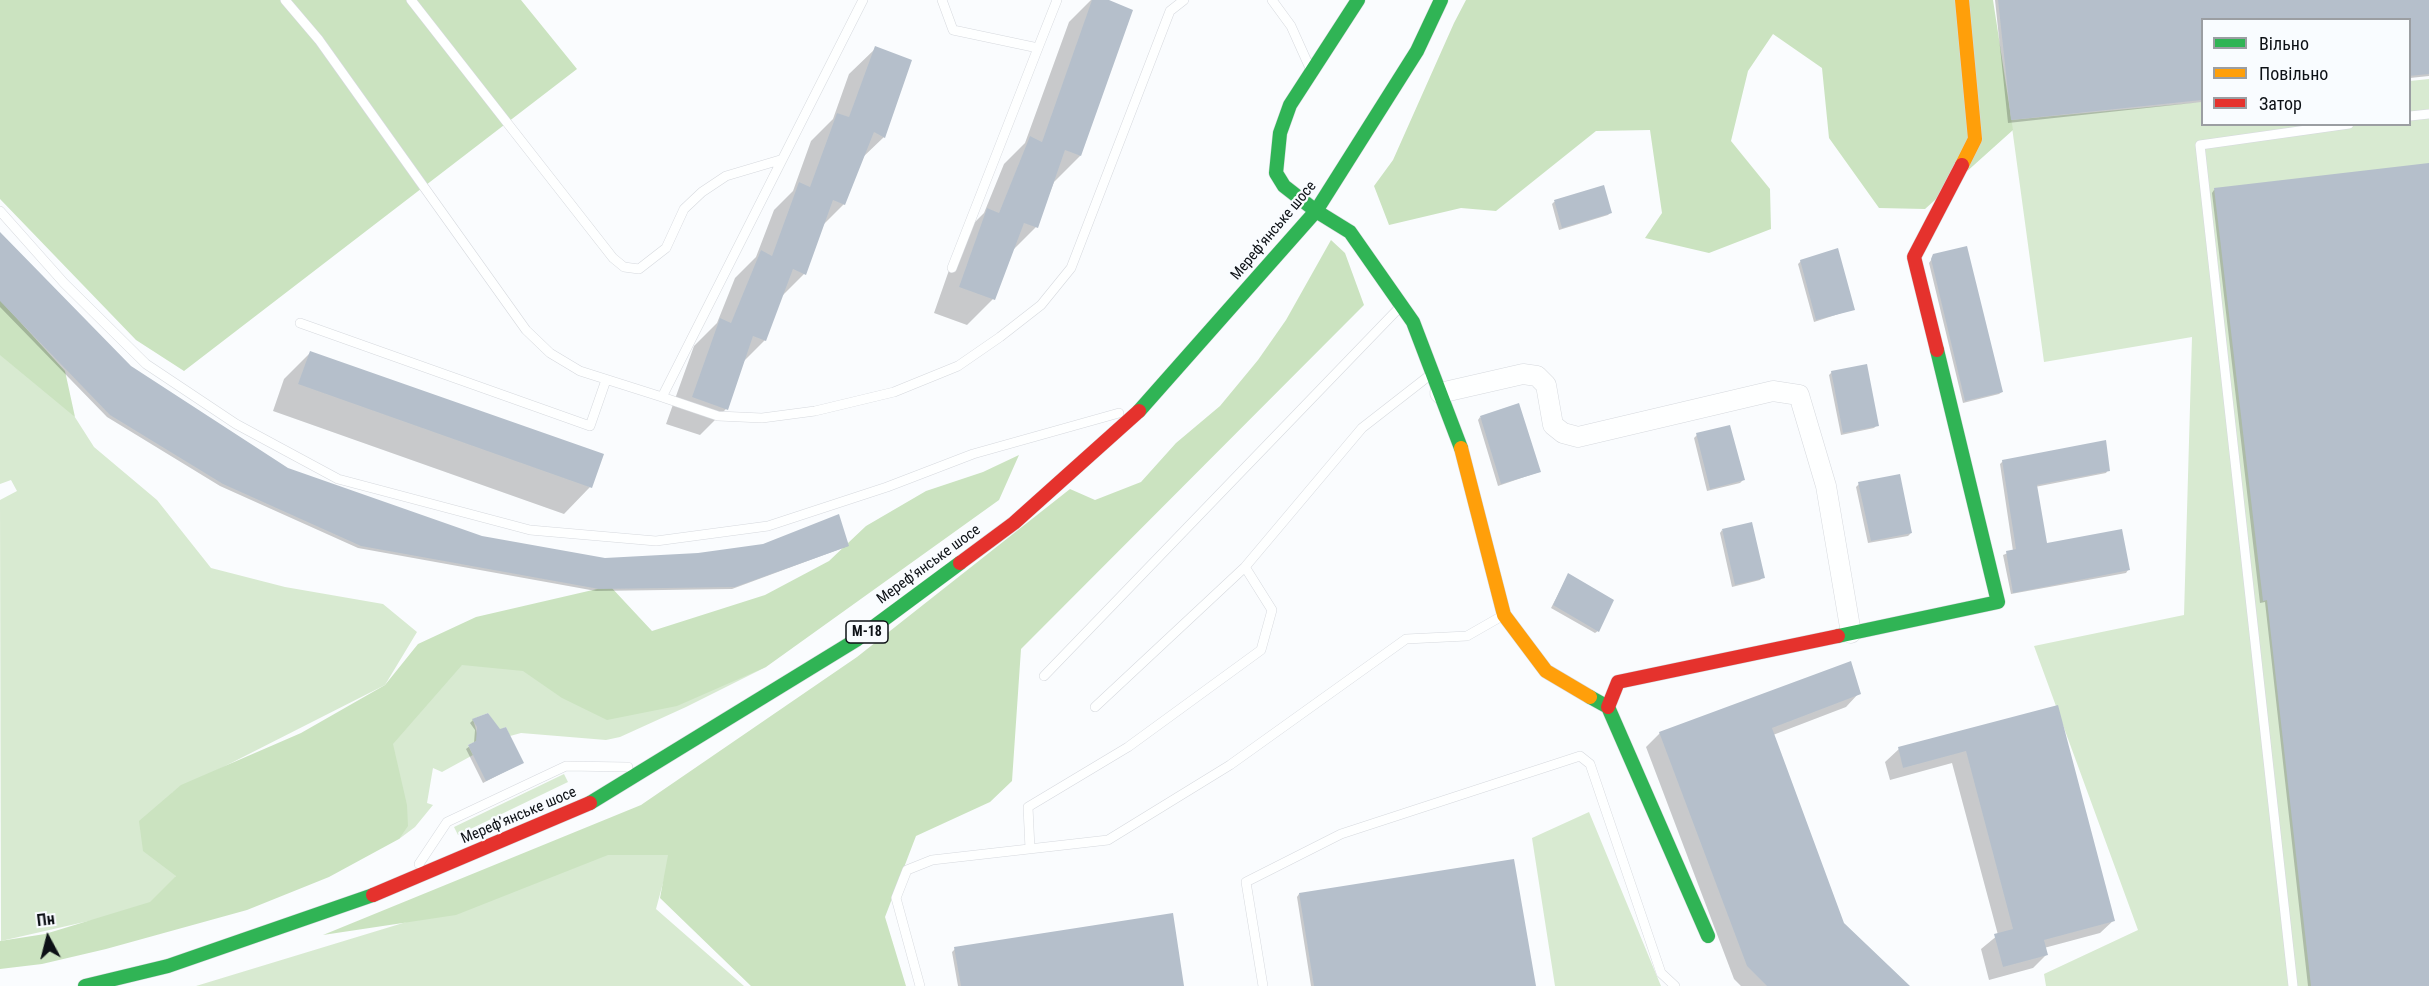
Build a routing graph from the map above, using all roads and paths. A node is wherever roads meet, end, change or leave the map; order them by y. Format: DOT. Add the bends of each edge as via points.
graph roads {
  1 [pos="285,0"];
  2 [pos="411,0"];
  3 [pos="863,0"];
  4 [pos="942,0"];
  5 [pos="1057,0"];
  6 [pos="1184,0"];
  7 [pos="1272,0"];
  8 [pos="1358,0"];
  9 [pos="1441,0"];
  10 [pos="1962,0"];
  11 [pos="1038,48"];
  12 [pos="1311,69"];
  13 [pos="2429,114"];
  14 [pos="2411,116"];
  15 [pos="2335,126"];
  16 [pos="780,160"];
  17 [pos="0,211"];
  18 [pos="1316,211"];
  19 [pos="952,268"];
  20 [pos="1400,306"];
  21 [pos="300,323"];
  22 [pos="1432,373"];
  23 [pos="606,380"];
  24 [pos="1440,393"];
  25 [pos="662,397"];
  26 [pos="1144,406"];
  27 [pos="1245,567"];
  28 [pos="1504,615"];
  29 [pos="1851,633"];
  30 [pos="1044,676"];
  31 [pos="1095,707"];
  32 [pos="1608,707"];
  33 [pos="649,767"];
  34 [pos="1030,849"];
  35 [pos="409,880"];
  36 [pos="1708,936"];
  37 [pos="85,986"];
  38 [pos="920,986"];
  39 [pos="1263,986"];
  40 [pos="1676,986"];
  41 [pos="2293,986"];
  1 -- 23 [label="lane" via="319,40 526,330 550,353 580,371"];
  2 -- 16 [label="lane" via="624,267 639,269 666,248 684,209 702,192 726,176"];
  3 -- 16 [label="lane"];
  4 -- 11 [label="lane" via="953,30"];
  5 -- 11 [label="lane"];
  6 -- 25 [label="lane" via="1170,11 1071,268 1041,305 1000,337 958,366 894,392 815,411 762,418 718,416"];
  7 -- 12 [label="lane" via="1291,27"];
  8 -- 12 [label="main road"];
  9 -- 18 [label="main road, Мереф’янське шосе / М-18" via="1417,51"];
  10 -- 29 [label="main road" via="1975,139 1914,256 1998,602"];
  11 -- 19 [label="lane"];
  12 -- 18 [label="main road" via="1290,105 1280,133 1276,173 1284,186"];
  13 -- 14 [label="lane"];
  15 -- 41 [label="lane" via="2200,145"];
  16 -- 25 [label="lane"];
  17 -- 26 [label="lane" via="64,283 146,364 236,424 338,479 530,530 656,541 768,526 973,454"];
  18 -- 20 [label="main road" via="1350,231"];
  18 -- 26 [label="main road, Мереф’янське шосе / М-18"];
  20 -- 22 [label="main road" via="1413,322"];
  20 -- 30 [label="lane"];
  21 -- 23 [label="lane" via="590,426"];
  22 -- 24 [label="main road"];
  22 -- 27 [label="lane" via="1362,428"];
  23 -- 25 [label="lane"];
  24 -- 28 [label="main road" via="1461,449"];
  24 -- 29 [label="street" via="1523,374 1537,376 1546,386 1553,424 1563,434 1578,437 1773,391 1799,395 1826,486"];
  26 -- 33 [label="main road, Мереф’янське шосе / М-18" via="1014,523 865,633"];
  27 -- 31 [label="lane"];
  27 -- 34 [label="lane" via="1272,610 1261,650 1128,747 1028,807"];
  28 -- 32 [label="main road" via="1546,671"];
  28 -- 34 [label="lane" via="1467,636 1406,639 1230,765 1108,840"];
  29 -- 32 [label="main road" via="1618,682"];
  32 -- 36 [label="main road"];
  33 -- 35 [label="main road, Мереф’янське шосе / М-18" via="582,808"];
  33 -- 35 [label="lane" via="566,766 447,822"];
  34 -- 38 [label="lane" via="932,860 907,870 896,898"];
  35 -- 37 [label="main road, Мереф’янське шосе / М-18" via="168,966"];
  39 -- 40 [label="lane" via="1246,882 1341,834 1580,756 1590,764 1661,973"];
}
